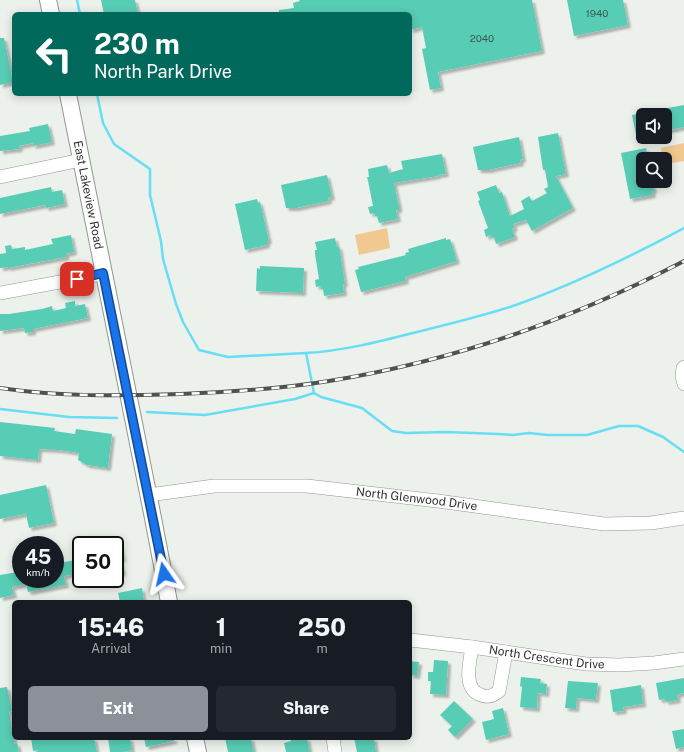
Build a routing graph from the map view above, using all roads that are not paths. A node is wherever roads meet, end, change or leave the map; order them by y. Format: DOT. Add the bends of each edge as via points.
graph roads {
  1 [pos="48,0"];
  2 [pos="51,12"];
  3 [pos="68,96"];
  4 [pos="81,160"];
  5 [pos="0,177"];
  6 [pos="103,273"];
  7 [pos="0,293"];
  8 [pos="683,367"];
  9 [pos="684,384"];
  10 [pos="149,494"];
  11 [pos="684,518"];
  12 [pos="169,600"];
  13 [pos="412,640"];
  14 [pos="472,647"];
  15 [pos="506,652"];
  16 [pos="684,659"];
  17 [pos="195,740"];
  18 [pos="332,740"];
  19 [pos="198,752"];
  20 [pos="335,752"];
  1 -- 2 [label="main road"];
  3 -- 4 [label="main road, East Lakeview Road"];
  4 -- 5 [label="street"];
  4 -- 6 [label="main road, East Lakeview Road"];
  6 -- 7 [label="street"];
  6 -- 10 [label="main road, East Lakeview Road"];
  8 -- 9 [label="street"];
  10 -- 11 [label="street, North Glenwood Drive" via="214,486 307,486 604,524 651,523"];
  10 -- 12 [label="main road, East Lakeview Road"];
  13 -- 14 [label="street, North Crescent Drive"];
  14 -- 15 [label="street, North Crescent Drive"];
  14 -- 15 [label="street" via="470,685 478,694 486,697 494,696 498,692"];
  15 -- 16 [label="street, North Crescent Drive" via="586,664 620,665"];
  17 -- 19 [label="main road"];
  18 -- 20 [label="street"];
}
